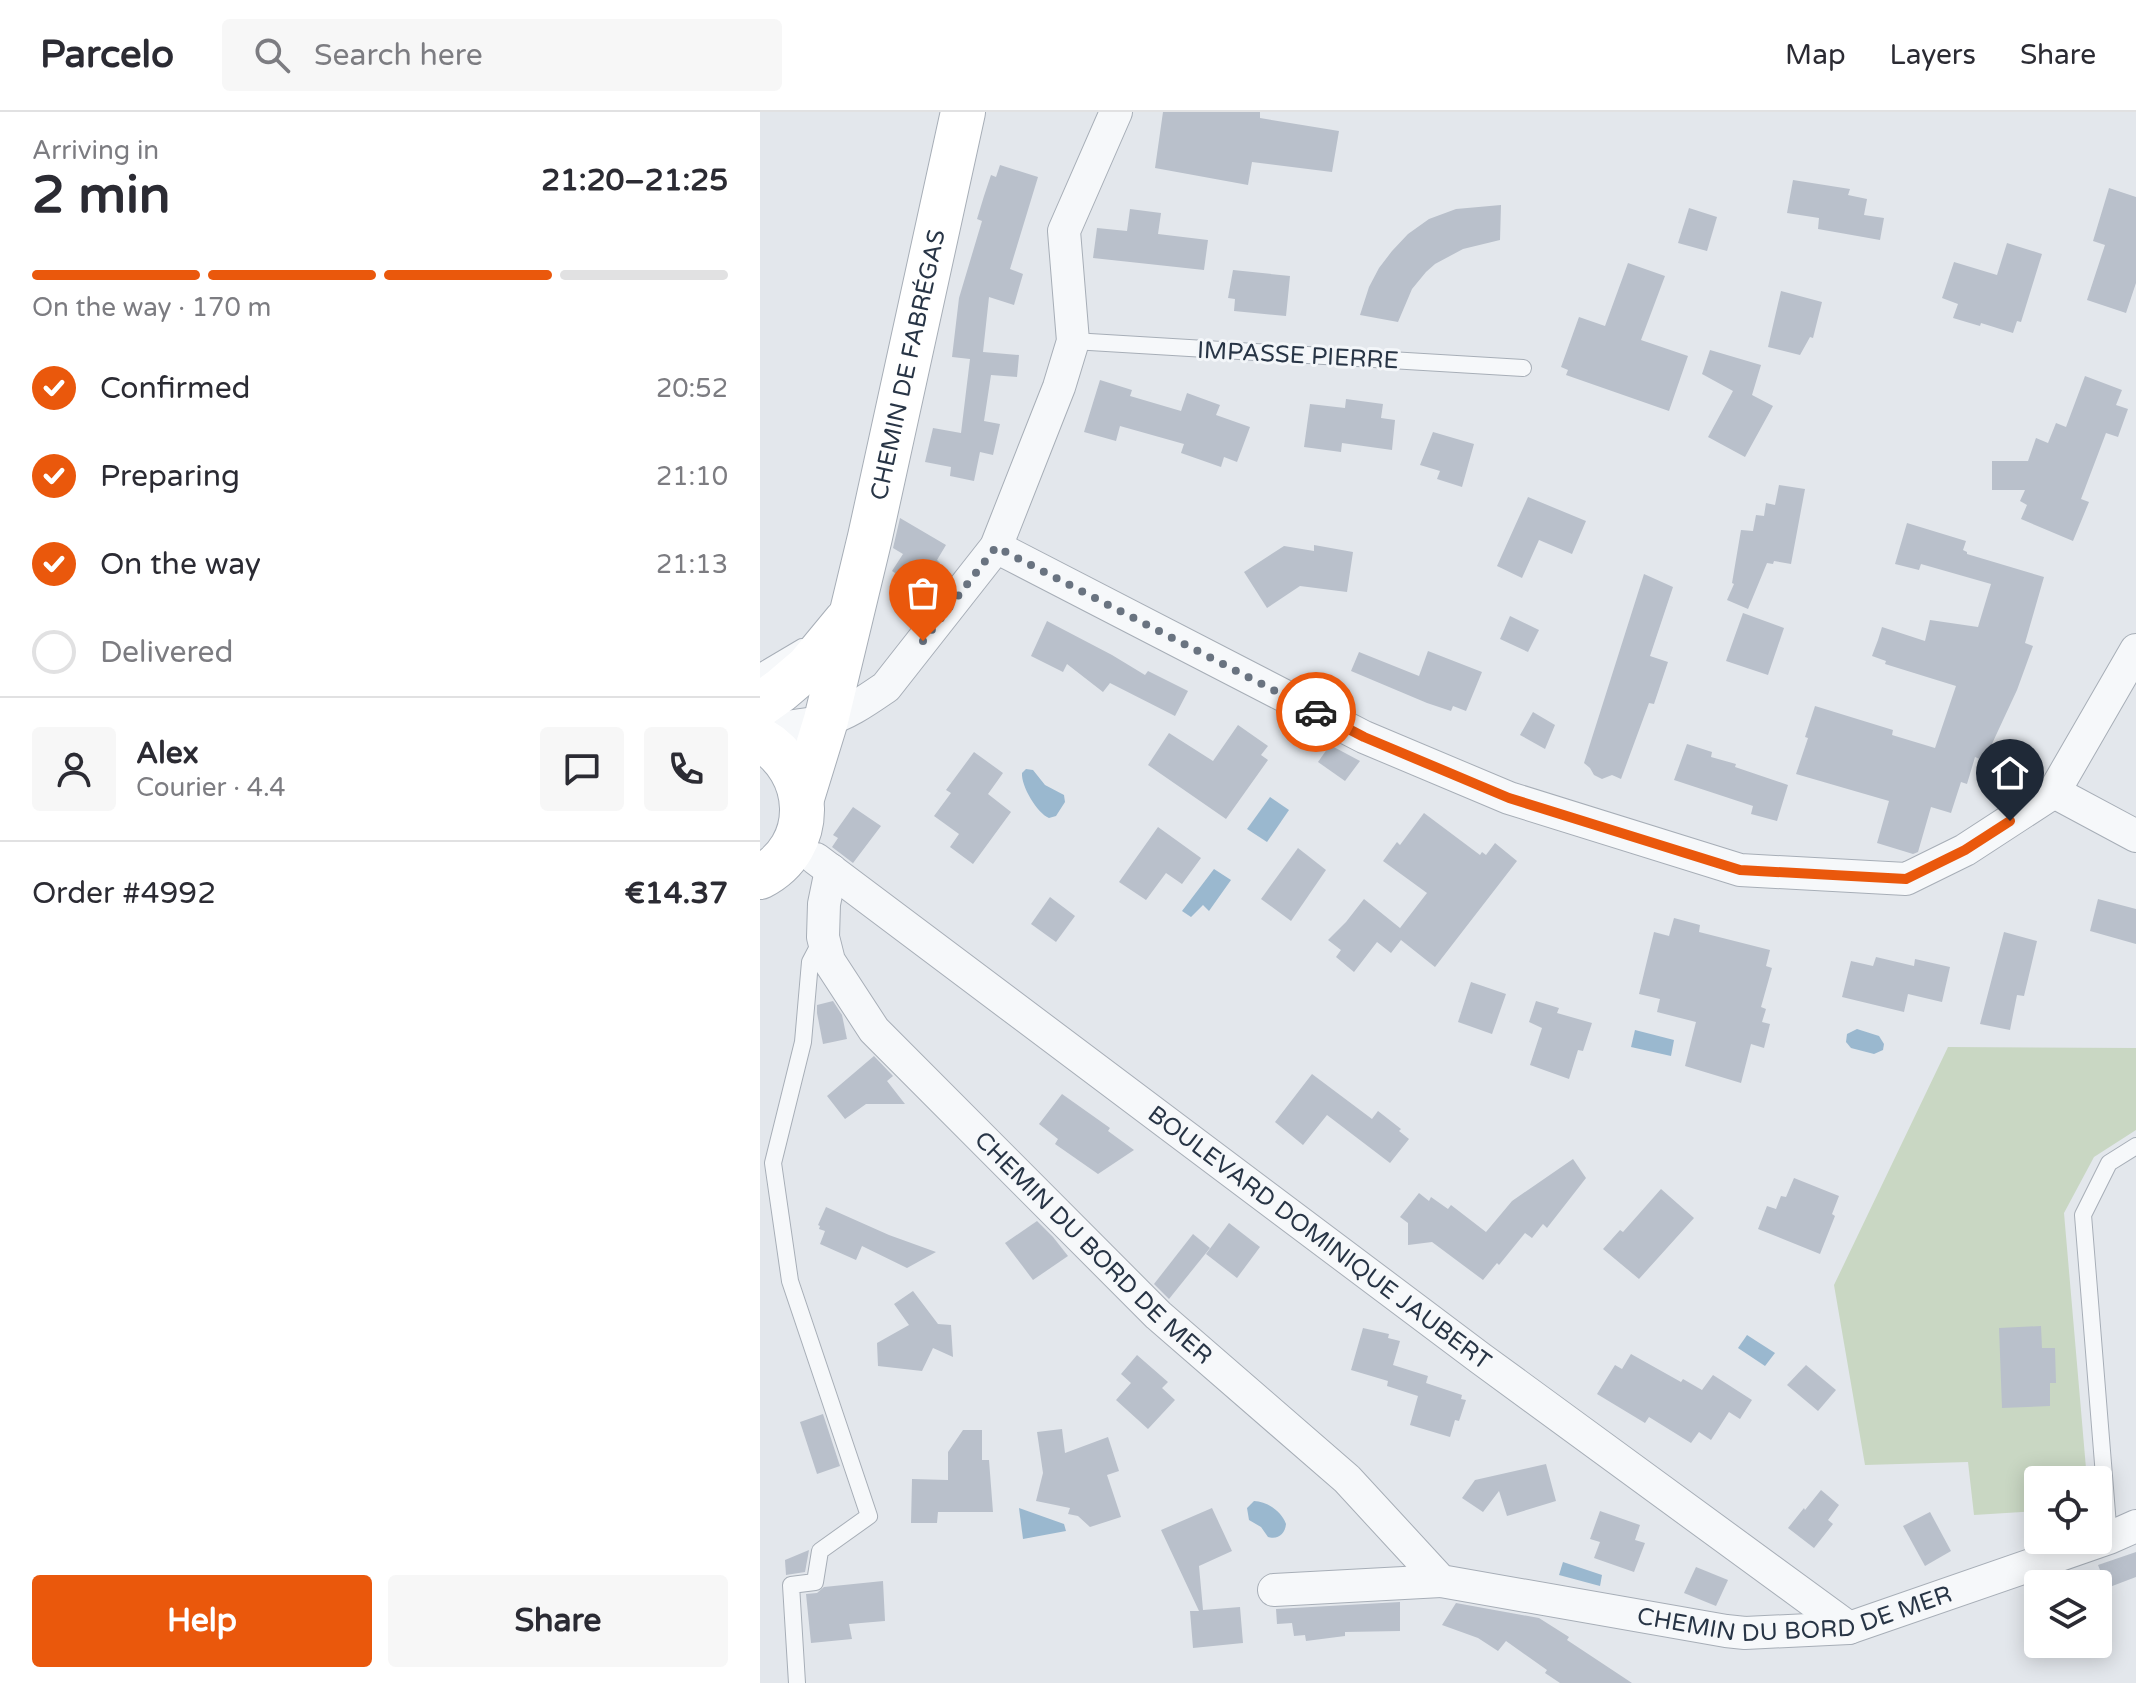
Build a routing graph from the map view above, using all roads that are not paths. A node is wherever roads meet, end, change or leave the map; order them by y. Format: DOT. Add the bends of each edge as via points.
graph roads {
  1 [pos="963,112"];
  2 [pos="1116,112"];
  3 [pos="1073,341"];
  4 [pos="1523,368"];
  5 [pos="996,547"];
  6 [pos="850,616"];
  7 [pos="2136,650"];
  8 [pos="760,672"];
  9 [pos="760,705"];
  10 [pos="826,720"];
  11 [pos="760,736"];
  12 [pos="2054,792"];
  13 [pos="802,798"];
  14 [pos="2136,836"];
  15 [pos="793,844"];
  16 [pos="831,870"];
  17 [pos="760,877"];
  18 [pos="823,937"];
  19 [pos="2136,1146"];
  20 [pos="2123,1532"];
  21 [pos="1441,1581"];
  22 [pos="1274,1590"];
  23 [pos="1849,1628"];
  24 [pos="797,1683"];
  1 -- 6 [label="street, CHEMIN DE FABRÉGAS"];
  2 -- 3 [label="street" via="1064,231"];
  3 -- 4 [label="lane, IMPASSE PIERRE"];
  3 -- 5 [label="street"];
  5 -- 10 [label="street" via="886,687"];
  5 -- 12 [label="street" via="1364,737 1509,798 1740,870 1906,879 1965,850"];
  6 -- 8 [label="lane"];
  6 -- 9 [label="street, CHEMIN DE FABRÉGAS" via="808,667"];
  6 -- 10 [label="street, CHEMIN DE FABRÉGAS"];
  7 -- 12 [label="street"];
  10 -- 11 [label="street"];
  10 -- 13 [label="street, CHEMIN DE FABRÉGAS"];
  11 -- 13 [label="street" via="791,768"];
  12 -- 14 [label="street"];
  13 -- 15 [label="street, CHEMIN DE FABRÉGAS"];
  15 -- 16 [label="street, BOULEVARD DOMINIQUE JAUBERT"];
  15 -- 17 [label="street"];
  16 -- 18 [label="street, CHEMIN DU BORD DE MER"];
  16 -- 23 [label="street, BOULEVARD DOMINIQUE JAUBERT"];
  18 -- 21 [label="street, CHEMIN DU BORD DE MER" via="829,961 874,1030 1158,1315 1347,1479"];
  18 -- 24 [label="lane" via="810,962 803,1042 773,1163 790,1281 869,1516 820,1551 815,1582 791,1585"];
  19 -- 20 [label="lane" via="2109,1163 2083,1215"];
  20 -- 23 [label="street, CHEMIN DU BORD DE MER"];
  21 -- 22 [label="street, CHEMIN DU BORD DE MER"];
  21 -- 23 [label="street, CHEMIN DU BORD DE MER" via="1726,1631"];
}
